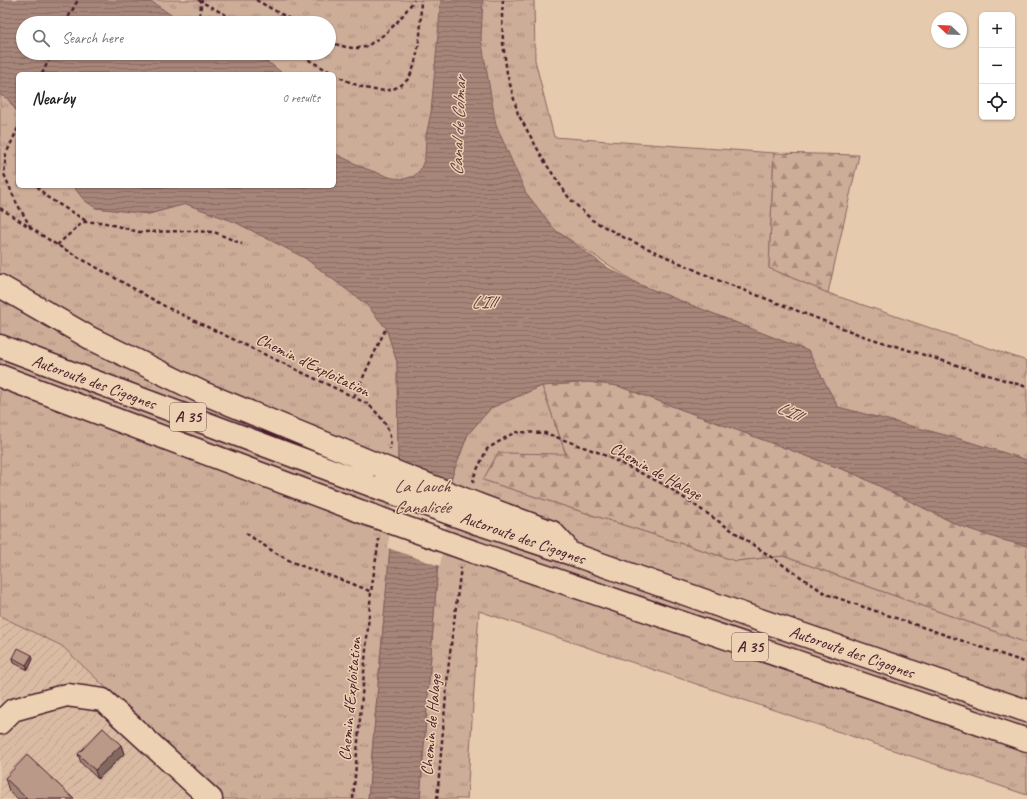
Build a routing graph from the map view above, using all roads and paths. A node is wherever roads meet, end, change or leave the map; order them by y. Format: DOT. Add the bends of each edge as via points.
graph roads {
  1 [pos="78,0"];
  2 [pos="198,0"];
  3 [pos="202,0"];
  4 [pos="256,0"];
  5 [pos="414,0"];
  6 [pos="421,0"];
  7 [pos="503,0"];
  8 [pos="68,16"];
  9 [pos="199,16"];
  10 [pos="228,16"];
  11 [pos="285,16"];
  12 [pos="336,44"];
  13 [pos="49,60"];
  14 [pos="309,60"];
  15 [pos="43,72"];
  16 [pos="330,72"];
  17 [pos="336,75"];
  18 [pos="16,132"];
  19 [pos="39,188"];
  20 [pos="0,208"];
  21 [pos="88,222"];
  22 [pos="32,229"];
  23 [pos="242,244"];
  24 [pos="58,246"];
  25 [pos="0,286"];
  26 [pos="386,328"];
  27 [pos="0,346"];
  28 [pos="0,376"];
  29 [pos="1027,387"];
  30 [pos="354,397"];
  31 [pos="384,458"];
  32 [pos="474,476"];
  33 [pos="478,514"];
  34 [pos="376,524"];
  35 [pos="246,533"];
  36 [pos="459,581"];
  37 [pos="371,592"];
  38 [pos="1027,663"];
  39 [pos="1027,711"];
  40 [pos="0,723"];
  41 [pos="1027,740"];
  42 [pos="211,799"];
  43 [pos="354,799"];
  44 [pos="437,799"];
  1 -- 8 [label="path"];
  2 -- 10 [label="path"];
  3 -- 9 [label="path, bridge"];
  4 -- 11 [label="path"];
  5 -- 12 [label="path" via="398,22 366,47 352,48"];
  6 -- 17 [label="path" via="420,39 407,81 392,89 375,91"];
  7 -- 29 [label="path" via="503,43 507,73 518,114 546,164 569,198 592,220 715,279 863,336"];
  13 -- 15 [label="path"];
  14 -- 16 [label="path"];
  18 -- 22 [label="path" via="6,154 4,174"];
  19 -- 21 [label="path" via="46,197"];
  20 -- 22 [label="path, Chemin d'Exploitation"];
  21 -- 23 [label="path" via="102,222 139,232 214,232"];
  21 -- 24 [label="path" via="83,222"];
  22 -- 24 [label="path, Chemin d'Exploitation"];
  24 -- 30 [label="path, Chemin d'Exploitation" via="168,308"];
  25 -- 31 [label="main road" via="92,339 203,393"];
  26 -- 30 [label="path"];
  27 -- 33 [label="main road, Autoroute des Cigognes / A 35, bridge" via="376,487"];
  28 -- 34 [label="main road, Autoroute des Cigognes / A 35"];
  30 -- 31 [label="path, Chemin d'Exploitation" via="368,404 386,422 391,442"];
  31 -- 33 [label="main road, bridge"];
  32 -- 38 [label="path, Chemin de Halage" via="487,449 515,432 546,433 600,453 665,485 826,594"];
  33 -- 39 [label="main road, Autoroute des Cigognes / A 35" via="572,554"];
  34 -- 37 [label="path, Chemin d'Exploitation"];
  34 -- 41 [label="main road, Autoroute des Cigognes / A 35, bridge" via="474,552"];
  35 -- 37 [label="path" via="301,566"];
  36 -- 44 [label="path, Chemin de Halage"];
  37 -- 43 [label="path, Chemin d'Exploitation"];
  40 -- 42 [label="main road" via="13,710 66,695 103,700"];
}
